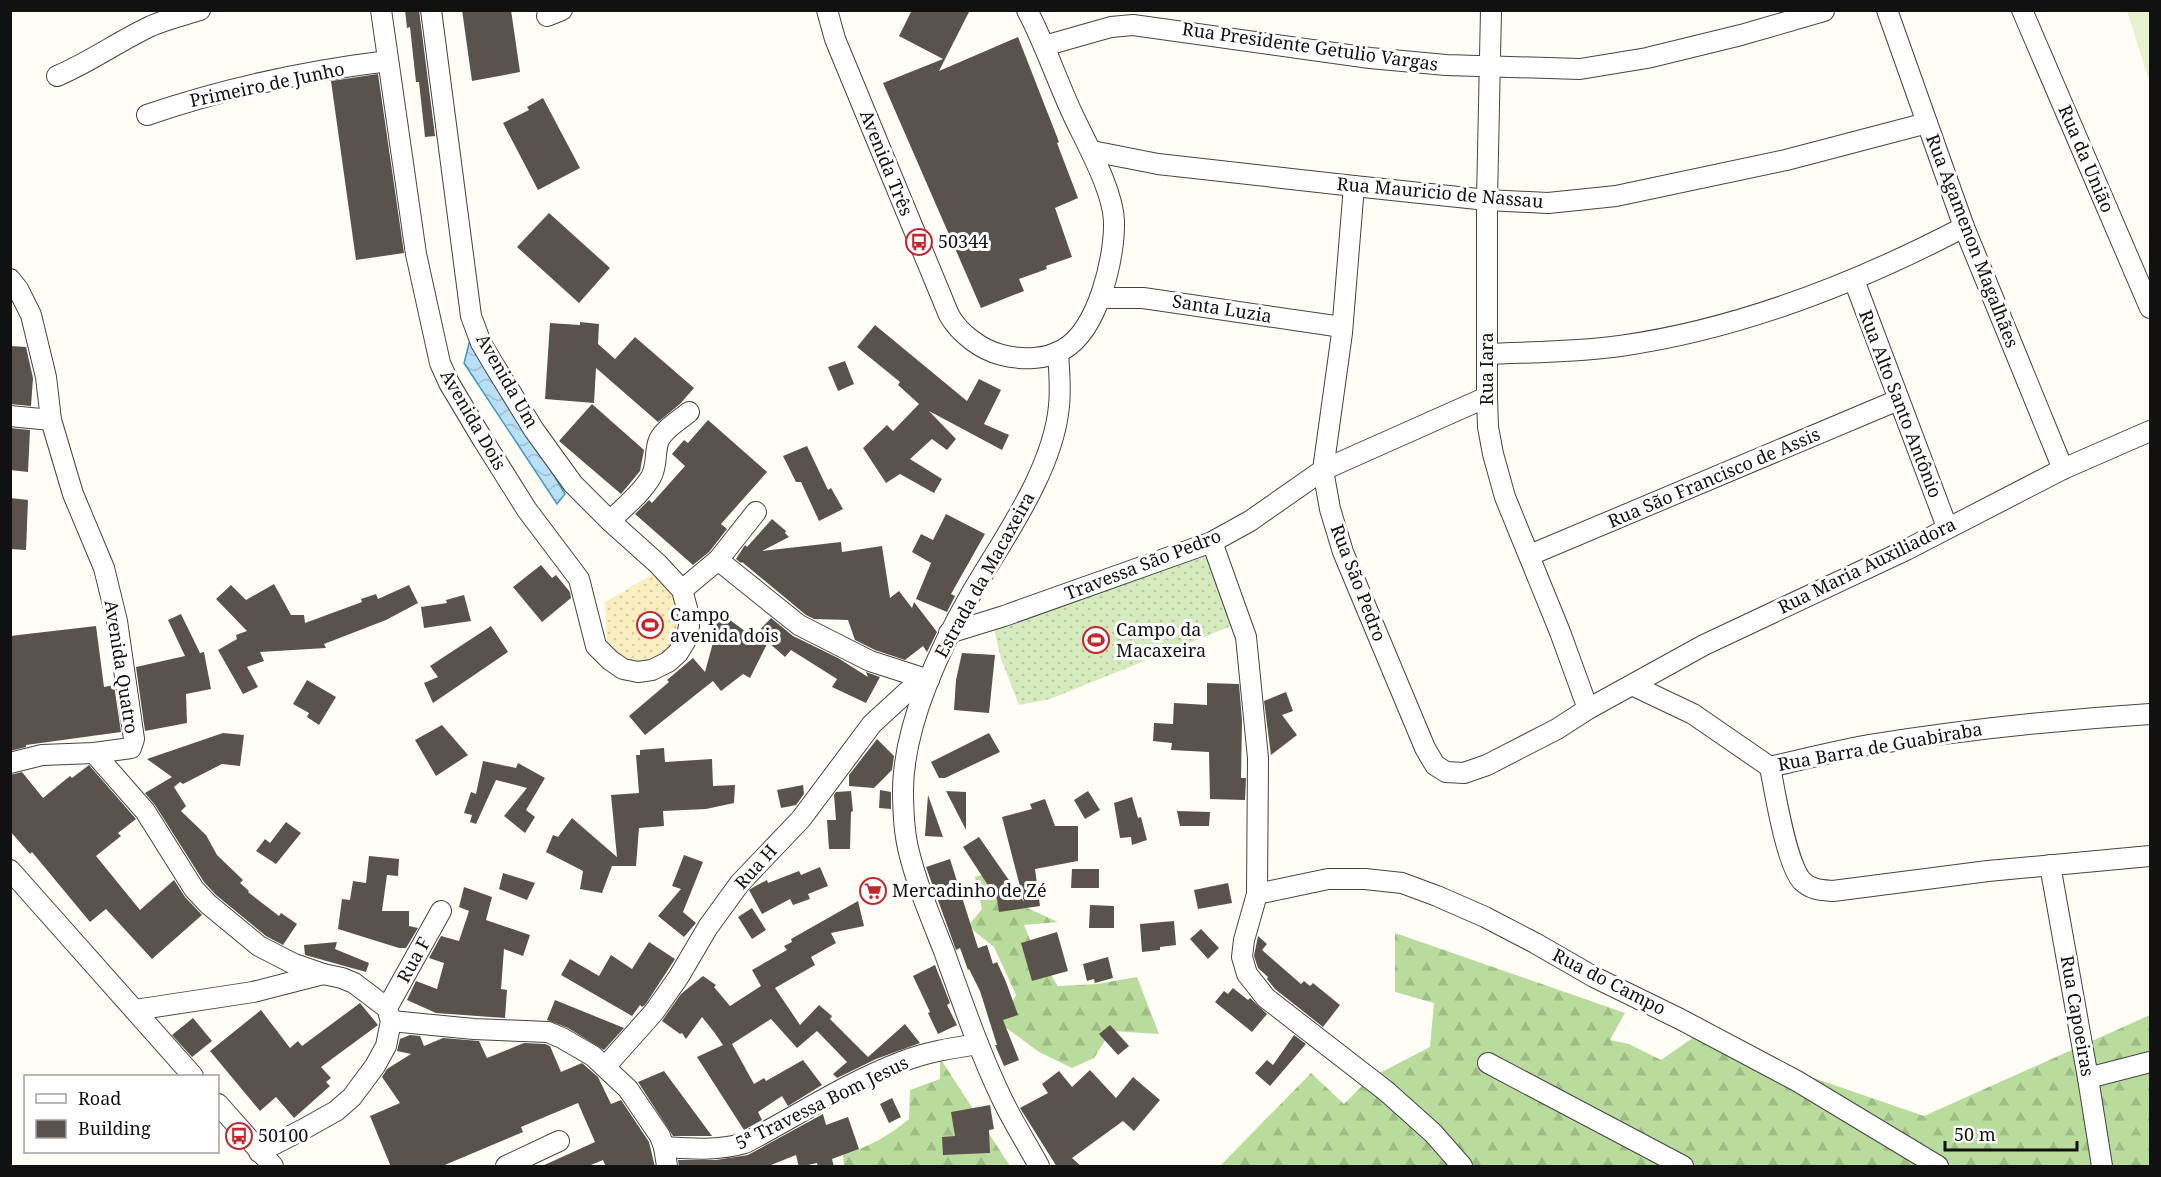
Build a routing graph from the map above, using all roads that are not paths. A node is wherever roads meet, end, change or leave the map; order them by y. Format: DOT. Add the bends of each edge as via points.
graph roads {
  1 [pos="200,10"];
  2 [pos="381,10"];
  3 [pos="430,10"];
  4 [pos="827,10"];
  5 [pos="1027,10"];
  6 [pos="1491,10"];
  7 [pos="1887,10"];
  8 [pos="2022,10"];
  9 [pos="1824,11"];
  10 [pos="1044,46"];
  11 [pos="388,61"];
  12 [pos="1491,67"];
  13 [pos="57,76"];
  14 [pos="147,115"];
  15 [pos="1927,123"];
  16 [pos="1092,151"];
  17 [pos="1354,186"];
  18 [pos="1487,200"];
  19 [pos="1964,228"];
  20 [pos="10,279"];
  21 [pos="1854,280"];
  22 [pos="1101,298"];
  23 [pos="2151,308"];
  24 [pos="1342,327"];
  25 [pos="1058,352"];
  26 [pos="1487,354"];
  27 [pos="1487,397"];
  28 [pos="1898,400"];
  29 [pos="689,412"];
  30 [pos="10,416"];
  31 [pos="51,420"];
  32 [pos="2151,431"];
  33 [pos="2063,469"];
  34 [pos="1323,470"];
  35 [pos="756,512"];
  36 [pos="610,521"];
  37 [pos="1947,527"];
  38 [pos="1212,542"];
  39 [pos="1530,555"];
  40 [pos="718,560"];
  41 [pos="682,590"];
  42 [pos="949,633"];
  43 [pos="925,680"];
  44 [pos="1632,685"];
  45 [pos="1588,709"];
  46 [pos="2151,714"];
  47 [pos="94,753"];
  48 [pos="10,763"];
  49 [pos="1770,766"];
  50 [pos="2151,856"];
  51 [pos="2050,865"];
  52 [pos="14,881"];
  53 [pos="1257,894"];
  54 [pos="441,911"];
  55 [pos="323,974"];
  56 [pos="135,1010"];
  57 [pos="389,1015"];
  58 [pos="978,1044"];
  59 [pos="2151,1062"];
  60 [pos="1488,1063"];
  61 [pos="605,1067"];
  62 [pos="191,1075"];
  63 [pos="2088,1078"];
  64 [pos="219,1105"];
  65 [pos="559,1141"];
  66 [pos="259,1152"];
  67 [pos="666,1157"];
  68 [pos="273,1167"];
  69 [pos="506,1167"];
  70 [pos="1039,1167"];
  71 [pos="1462,1167"];
  72 [pos="1683,1167"];
  73 [pos="1938,1167"];
  74 [pos="2102,1167"];
  1 -- 13 [label="street" via="154,24"];
  2 -- 11 [label="street, Avenida Dois"];
  3 -- 36 [label="street, Avenida Um" via="471,316 481,343 534,430 566,475"];
  4 -- 25 [label="street, Avenida Três" via="835,39 954,324 996,354 1033,359"];
  5 -- 10 [label="street, Avenida Três"];
  6 -- 12 [label="street, Rua Iara"];
  7 -- 15 [label="street, Rua Agamenon Magalhães"];
  8 -- 23 [label="street, Rua da União"];
  9 -- 12 [label="street, Rua Presidente Getulio Vargas" via="1625,62 1580,69"];
  10 -- 12 [label="street, Rua Presidente Getulio Vargas" via="1111,27 1133,25 1370,58"];
  10 -- 16 [label="street, Avenida Três"];
  11 -- 14 [label="street, Primeiro de Junho" via="267,82"];
  11 -- 41 [label="street, Avenida Dois" via="416,254 440,363 527,510 579,579 596,646 623,669 652,670 668,662 686,640 689,626"];
  12 -- 18 [label="street, Rua Iara"];
  15 -- 18 [label="street, Rua Mauricio de Nassau" via="1786,160 1616,196 1548,203"];
  15 -- 19 [label="street, Rua Agamenon Magalhães"];
  16 -- 17 [label="street, Rua Mauricio de Nassau" via="1158,164"];
  16 -- 22 [label="street, Avenida Três" via="1114,220"];
  17 -- 18 [label="street, Rua Mauricio de Nassau"];
  17 -- 24 [label="street, Rua São Pedro"];
  18 -- 26 [label="street, Rua Iara"];
  19 -- 21 [label="street"];
  19 -- 33 [label="street, Rua Agamenon Magalhães"];
  20 -- 31 [label="street, Avenida Quatro" via="30,315 39,344"];
  21 -- 26 [label="street" via="1776,308 1678,336 1618,347"];
  21 -- 28 [label="street, Rua Alto Santo Antônio"];
  22 -- 24 [label="street, Santa Luzia" via="1143,298"];
  22 -- 25 [label="street, Avenida Três" via="1074,341"];
  24 -- 34 [label="street, Rua São Pedro"];
  25 -- 42 [label="street, Estrada da Macaxeira" via="1059,409 1044,465"];
  26 -- 27 [label="street, Rua Iara"];
  27 -- 34 [label="street, Travessa São Pedro"];
  27 -- 39 [label="street, Rua Iara" via="1493,454 1505,497"];
  28 -- 37 [label="street, Rua Alto Santo Antônio"];
  28 -- 39 [label="street, Rua São Francisco de Assis"];
  29 -- 36 [label="street" via="659,440 652,476"];
  30 -- 31 [label="street"];
  31 -- 47 [label="street, Avenida Quatro" via="74,494 104,568 117,621 134,739 131,748"];
  32 -- 33 [label="street, Rua Maria Auxiliadora"];
  33 -- 37 [label="street, Rua Maria Auxiliadora"];
  34 -- 38 [label="street, Travessa São Pedro" via="1250,521"];
  34 -- 45 [label="street, Rua São Pedro" via="1343,552 1435,765 1446,772 1464,773 1487,765"];
  35 -- 40 [label="street"];
  36 -- 41 [label="street, Avenida Um"];
  37 -- 44 [label="street, Rua Maria Auxiliadora" via="1704,645"];
  38 -- 42 [label="street, Travessa São Pedro"];
  38 -- 53 [label="street" via="1246,637 1249,660 1258,758"];
  39 -- 45 [label="street, Rua Iara"];
  40 -- 41 [label="street"];
  40 -- 43 [label="street" via="799,625 870,661"];
  42 -- 43 [label="street, Estrada da Macaxeira"];
  43 -- 58 [label="street, Estrada da Macaxeira" via="905,762 908,848"];
  43 -- 61 [label="street, Rua H" via="872,724 801,819 740,883 654,1012"];
  44 -- 45 [label="street, Rua Maria Auxiliadora"];
  44 -- 49 [label="street, Rua Barra de Guabiraba" via="1693,714"];
  46 -- 49 [label="street, Rua Barra de Guabiraba" via="1978,730"];
  47 -- 48 [label="street" via="42,755"];
  47 -- 55 [label="street" via="145,811 208,904 259,946"];
  49 -- 51 [label="street" via="1782,828 1802,880 1816,890"];
  50 -- 51 [label="street"];
  51 -- 63 [label="street, Rua Capoeiras"];
  52 -- 56 [label="street"];
  53 -- 71 [label="street" via="1244,940 1242,957 1247,974 1266,998 1386,1091 1433,1133"];
  53 -- 73 [label="street, Rua do Campo" via="1328,879 1365,879 1402,883 1437,896 1485,917 1797,1081"];
  54 -- 57 [label="street, Rua F"];
  55 -- 56 [label="street" via="253,992"];
  55 -- 57 [label="street" via="354,984"];
  56 -- 62 [label="street"];
  57 -- 61 [label="street" via="474,1029 548,1032"];
  57 -- 66 [label="street" via="386,1046 352,1097 336,1111"];
  58 -- 67 [label="street, 5ª Travessa Bom Jesus" via="901,1062 745,1143"];
  58 -- 70 [label="street, Estrada da Macaxeira" via="1002,1100"];
  59 -- 63 [label="street"];
  60 -- 72 [label="street"];
  61 -- 67 [label="street" via="628,1089 660,1136"];
  63 -- 74 [label="street, Rua Capoeiras"];
  64 -- 66 [label="street"];
  65 -- 69 [label="street"];
  66 -- 68 [label="street"];
}
